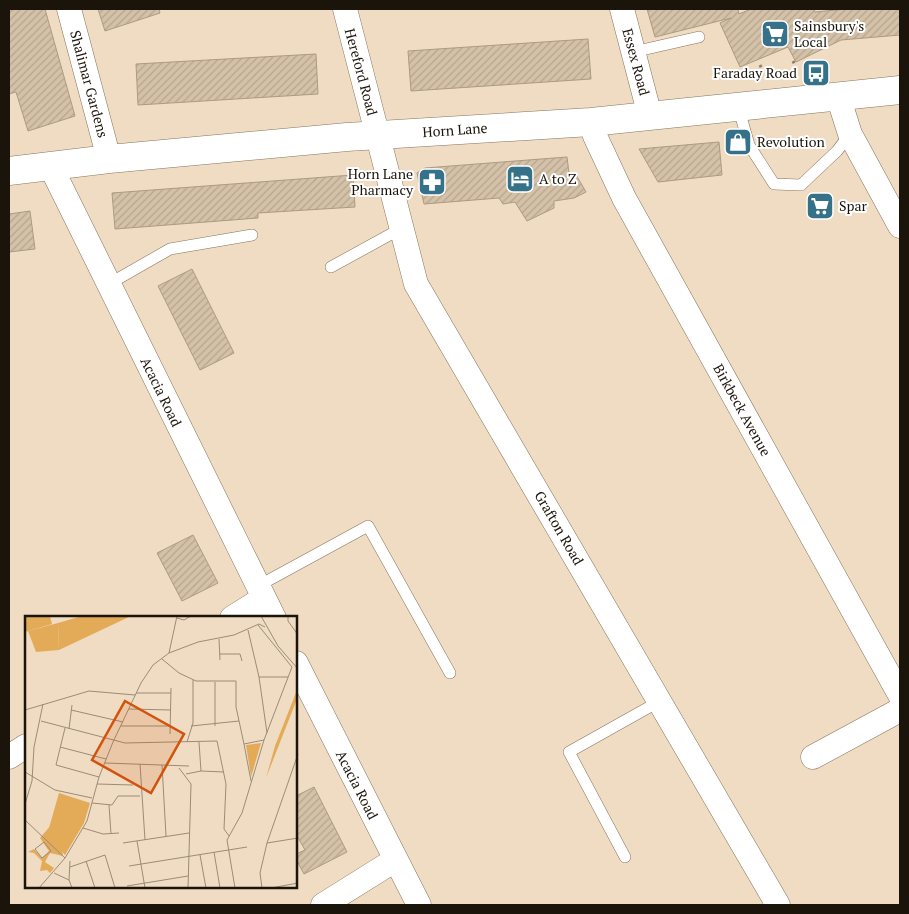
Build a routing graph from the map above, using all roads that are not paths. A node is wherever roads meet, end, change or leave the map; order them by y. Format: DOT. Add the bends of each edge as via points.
graph roads {
  1 [pos="69,9"];
  2 [pos="345,9"];
  3 [pos="622,9"];
  4 [pos="699,37"];
  5 [pos="634,52"];
  6 [pos="900,90"];
  7 [pos="838,96"];
  8 [pos="738,106"];
  9 [pos="650,116"];
  10 [pos="591,122"];
  11 [pos="850,134"];
  12 [pos="378,135"];
  13 [pos="109,159"];
  14 [pos="50,165"];
  15 [pos="9,170"];
  16 [pos="900,226"];
  17 [pos="402,228"];
  18 [pos="252,236"];
  19 [pos="331,267"];
  20 [pos="107,285"];
  21 [pos="265,601"];
  22 [pos="236,616"];
  23 [pos="298,668"];
  24 [pos="450,673"];
  25 [pos="900,695"];
  26 [pos="660,701"];
  27 [pos="900,710"];
  28 [pos="25,747"];
  29 [pos="9,757"];
  30 [pos="813,758"];
  31 [pos="625,857"];
  32 [pos="395,860"];
  33 [pos="323,905"];
  34 [pos="418,905"];
  35 [pos="778,905"];
  1 -- 13 [label="street, Shalimar Gardens"];
  2 -- 12 [label="street, Hereford Road"];
  3 -- 5 [label="street, Essex Road"];
  4 -- 5 [label="lane"];
  5 -- 9 [label="street, Essex Road"];
  6 -- 7 [label="main road, Horn Lane"];
  7 -- 8 [label="main road, Horn Lane"];
  7 -- 11 [label="street"];
  8 -- 9 [label="main road, Horn Lane"];
  8 -- 11 [label="lane" via="749,145 774,184 802,185 837,152"];
  9 -- 10 [label="main road, Horn Lane"];
  10 -- 12 [label="main road, Horn Lane"];
  10 -- 25 [label="street, Birkbeck Avenue" via="624,198"];
  11 -- 16 [label="street"];
  12 -- 13 [label="main road, Horn Lane"];
  12 -- 17 [label="street, Grafton Road"];
  13 -- 14 [label="main road, Horn Lane"];
  14 -- 15 [label="main road, Horn Lane"];
  14 -- 20 [label="street, Acacia Road"];
  17 -- 19 [label="lane"];
  17 -- 26 [label="street, Grafton Road" via="416,284"];
  18 -- 20 [label="lane" via="170,249"];
  20 -- 21 [label="street, Acacia Road"];
  21 -- 22 [label="street"];
  21 -- 24 [label="lane" via="368,526"];
  23 -- 32 [label="street, Acacia Road"];
  26 -- 31 [label="lane" via="569,752"];
  26 -- 35 [label="street, Grafton Road"];
  27 -- 30 [label="street"];
  28 -- 29 [label="street"];
  32 -- 33 [label="street"];
  32 -- 34 [label="street, Acacia Road"];
}
